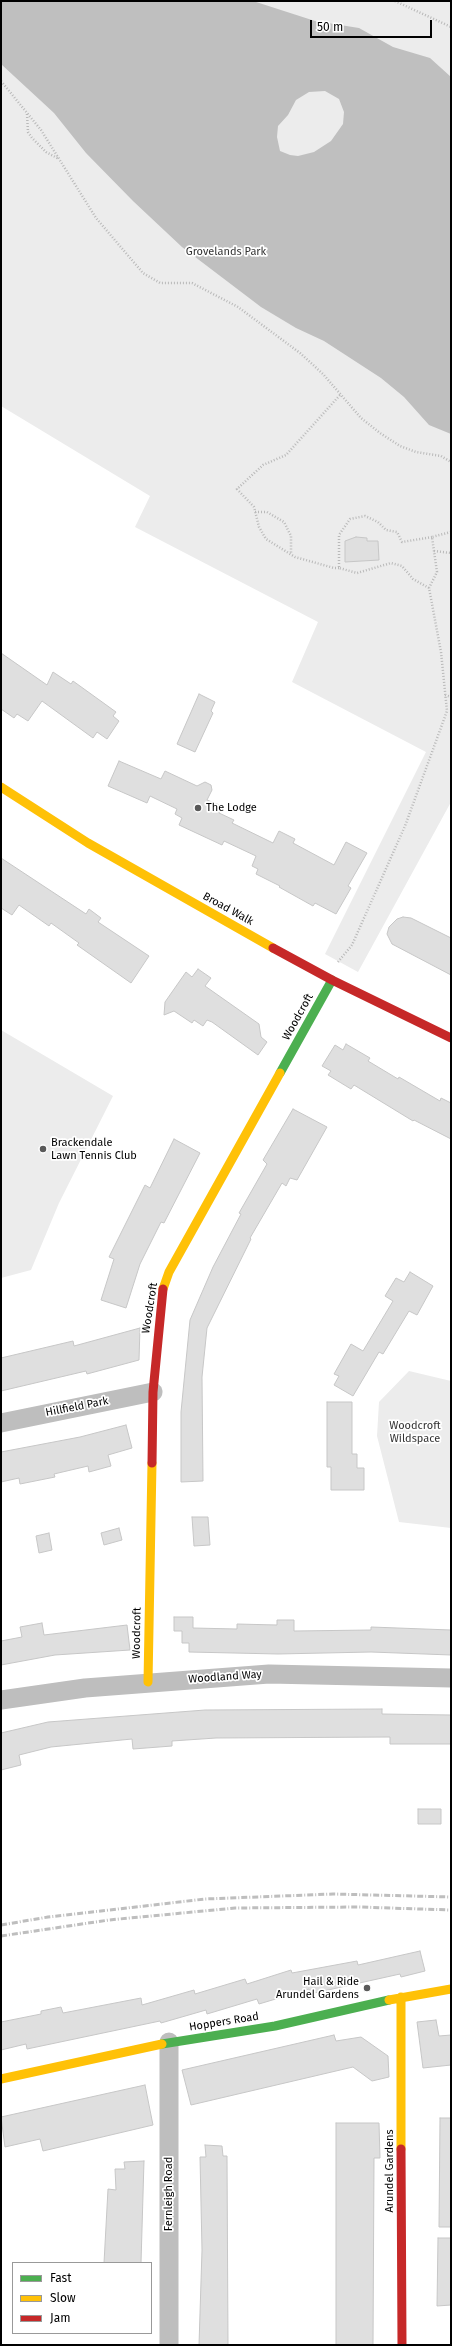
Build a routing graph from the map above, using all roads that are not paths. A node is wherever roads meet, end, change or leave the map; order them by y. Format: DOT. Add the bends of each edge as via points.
graph roads {
  1 [pos="1,786"];
  2 [pos="329,978"];
  3 [pos="451,1038"];
  4 [pos="152,1392"];
  5 [pos="1,1423"];
  6 [pos="451,1678"];
  7 [pos="148,1682"];
  8 [pos="1,1700"];
  9 [pos="451,1989"];
  10 [pos="401,1997"];
  11 [pos="169,2042"];
  12 [pos="1,2079"];
  13 [pos="169,2345"];
  14 [pos="402,2345"];
  1 -- 2 [label="street, Broad Walk" via="88,843"];
  2 -- 3 [label="street, Broad Walk"];
  2 -- 4 [label="street, Woodcroft" via="169,1272 162,1290"];
  4 -- 5 [label="street, Hillfield Park"];
  4 -- 7 [label="street, Woodcroft"];
  6 -- 7 [label="street, Woodland Way" via="269,1674"];
  7 -- 8 [label="street, Woodland Way"];
  9 -- 10 [label="street, Hoppers Road"];
  10 -- 11 [label="street, Hoppers Road" via="275,2026"];
  10 -- 14 [label="street, Arundel Gardens"];
  11 -- 12 [label="street, Hoppers Road"];
  11 -- 13 [label="street, Fernleigh Road"];
}
